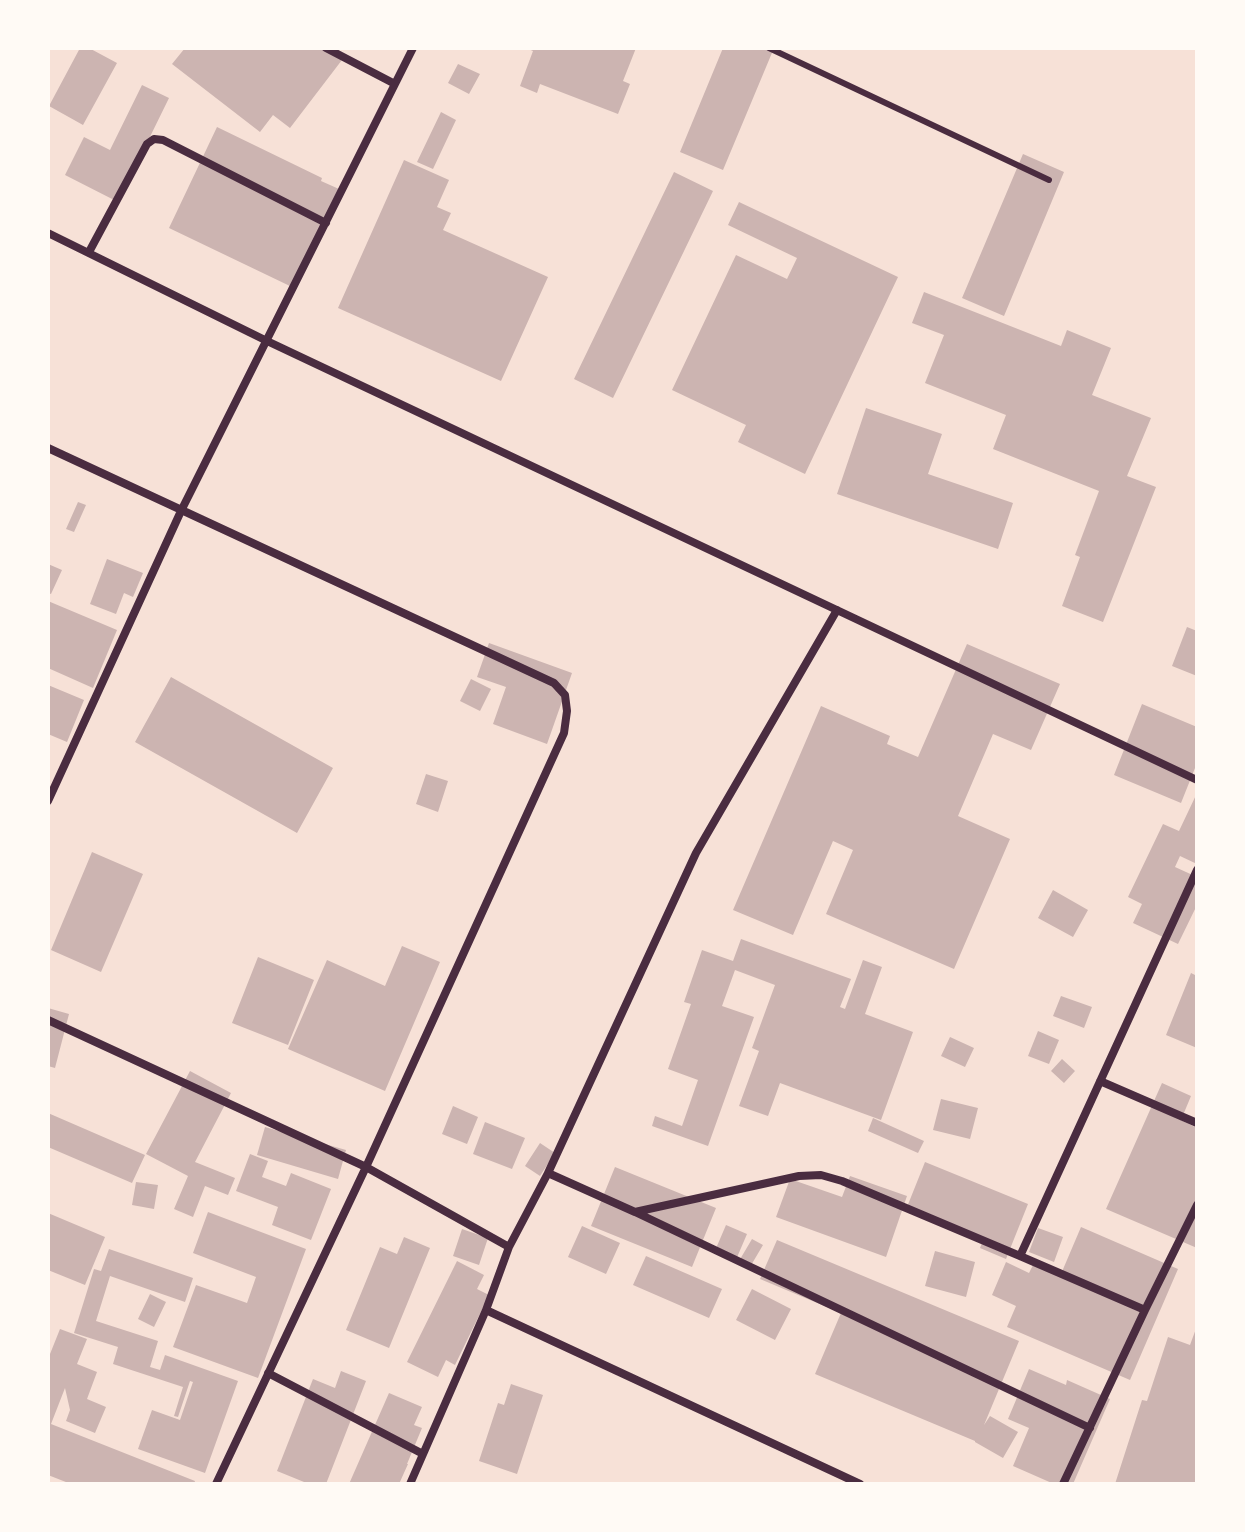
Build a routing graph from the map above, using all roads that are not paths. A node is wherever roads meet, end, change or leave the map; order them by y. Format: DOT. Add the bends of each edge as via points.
graph roads {
  1 [pos="326,48"];
  2 [pos="413,48"];
  3 [pos="769,48"];
  4 [pos="395,84"];
  5 [pos="1049,180"];
  6 [pos="326,223"];
  7 [pos="48,233"];
  8 [pos="89,252"];
  9 [pos="267,341"];
  10 [pos="48,448"];
  11 [pos="181,511"];
  12 [pos="837,610"];
  13 [pos="1197,780"];
  14 [pos="48,801"];
  15 [pos="1197,870"];
  16 [pos="48,1020"];
  17 [pos="1100,1081"];
  18 [pos="1197,1123"];
  19 [pos="366,1167"];
  20 [pos="548,1173"];
  21 [pos="1197,1205"];
  22 [pos="635,1212"];
  23 [pos="509,1247"];
  24 [pos="1020,1256"];
  25 [pos="486,1310"];
  26 [pos="1145,1310"];
  27 [pos="268,1373"];
  28 [pos="1090,1428"];
  29 [pos="423,1454"];
  30 [pos="216,1484"];
  31 [pos="410,1484"];
  32 [pos="860,1484"];
  33 [pos="1063,1484"];
  1 -- 4 [label="street"];
  2 -- 4 [label="street"];
  3 -- 5 [label="lane"];
  4 -- 6 [label="street"];
  6 -- 8 [label="street" via="154,139"];
  6 -- 9 [label="street"];
  7 -- 8 [label="street"];
  8 -- 9 [label="street"];
  9 -- 11 [label="street"];
  9 -- 12 [label="street"];
  10 -- 11 [label="street"];
  11 -- 14 [label="street"];
  11 -- 19 [label="street" via="554,683 565,695 564,733"];
  12 -- 13 [label="street"];
  12 -- 20 [label="street" via="696,853"];
  15 -- 17 [label="street"];
  16 -- 19 [label="street"];
  17 -- 18 [label="street"];
  17 -- 24 [label="street"];
  19 -- 23 [label="street"];
  19 -- 27 [label="street"];
  20 -- 22 [label="street"];
  20 -- 23 [label="street"];
  21 -- 26 [label="street"];
  22 -- 24 [label="street" via="821,1175"];
  22 -- 28 [label="street"];
  23 -- 25 [label="street"];
  24 -- 26 [label="street"];
  25 -- 29 [label="street"];
  25 -- 32 [label="street"];
  26 -- 28 [label="street"];
  27 -- 29 [label="street"];
  27 -- 30 [label="street"];
  28 -- 33 [label="street"];
  29 -- 31 [label="street"];
}
